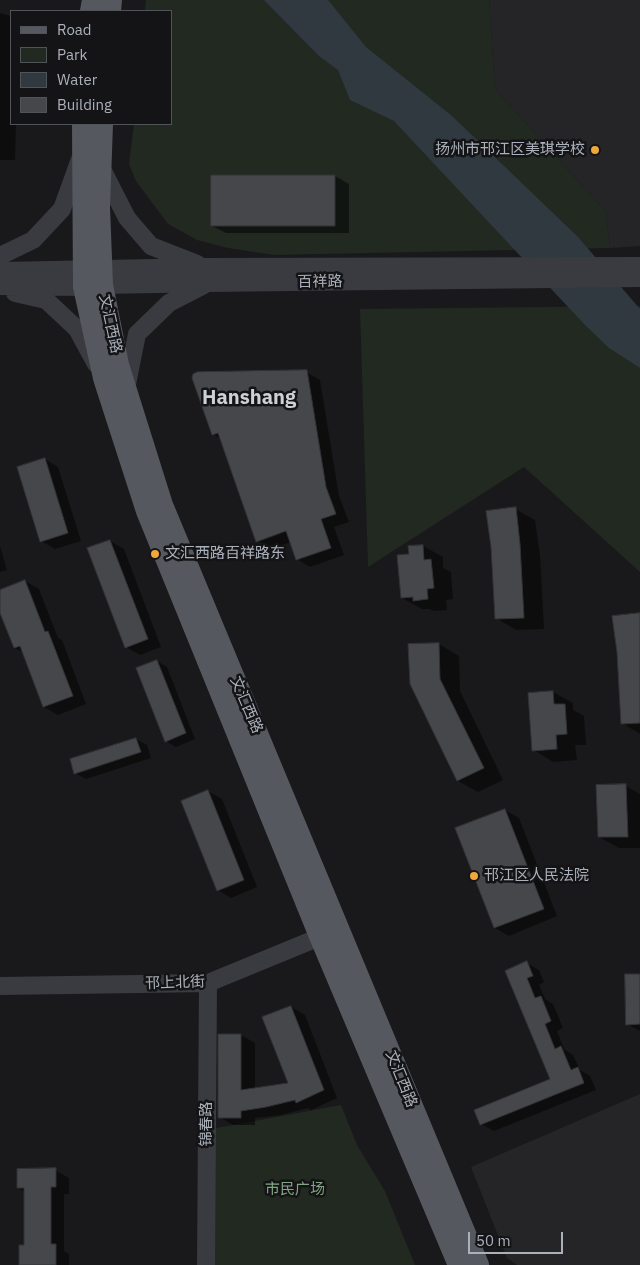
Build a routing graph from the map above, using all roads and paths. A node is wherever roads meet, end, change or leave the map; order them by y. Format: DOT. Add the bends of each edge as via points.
graph roads {
  1 [pos="83,125"];
  2 [pos="102,125"];
  3 [pos="83,151"];
  4 [pos="100,166"];
  5 [pos="0,256"];
  6 [pos="640,266"];
  7 [pos="0,272"];
  8 [pos="627,274"];
  9 [pos="206,275"];
  10 [pos="92,278"];
  11 [pos="0,288"];
  12 [pos="104,378"];
  13 [pos="126,389"];
  14 [pos="330,932"];
  15 [pos="208,983"];
  16 [pos="0,986"];
  17 [pos="206,1265"];
  18 [pos="458,1265"];
  19 [pos="478,1265"];
  1 -- 3 [label="main road, 文汇西路"];
  2 -- 4 [label="main road, 文汇西路"];
  3 -- 5 [label="street" via="62,209 33,240"];
  3 -- 10 [label="main road, 文汇西路"];
  4 -- 9 [label="street" via="127,218 151,246"];
  4 -- 10 [label="main road, 文汇西路"];
  6 -- 8 [label="street, 百祥路"];
  7 -- 10 [label="street, 百祥路"];
  8 -- 9 [label="street, 百祥路"];
  9 -- 10 [label="street, 百祥路"];
  9 -- 13 [label="street" via="138,334"];
  10 -- 11 [label="street, 百祥路"];
  10 -- 12 [label="main road, 文汇西路"];
  10 -- 13 [label="main road, 文汇西路"];
  11 -- 12 [label="street" via="46,300 77,329"];
  12 -- 14 [label="main road, 文汇西路" via="147,511"];
  13 -- 14 [label="main road, 文汇西路" via="162,505"];
  14 -- 15 [label="street, 邗上北街"];
  14 -- 18 [label="main road, 文汇西路"];
  14 -- 19 [label="main road, 文汇西路"];
  15 -- 16 [label="street, 邗上北街"];
  15 -- 17 [label="street, 锦春路"];
}
